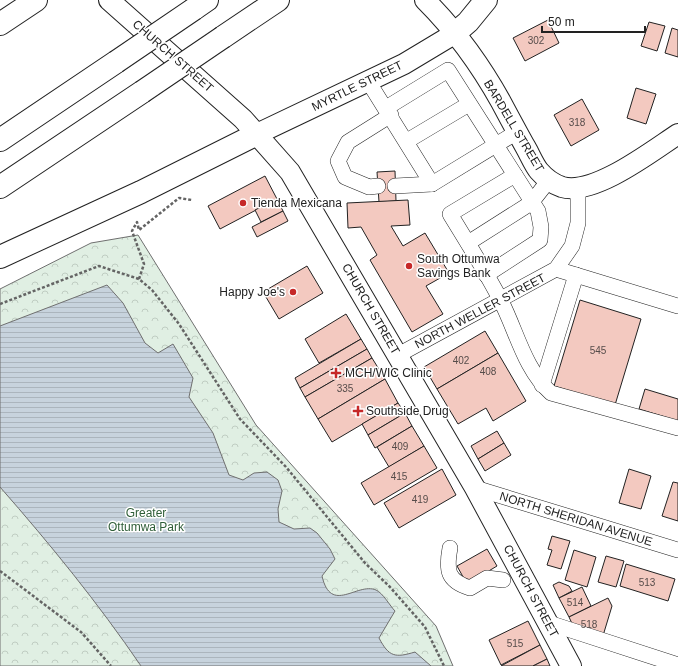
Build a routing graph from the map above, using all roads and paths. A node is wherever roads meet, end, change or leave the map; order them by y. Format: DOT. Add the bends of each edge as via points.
graph roads {
  1 [pos="36,0"];
  2 [pos="109,0"];
  3 [pos="278,0"];
  4 [pos="425,0"];
  5 [pos="486,0"];
  6 [pos="200,4"];
  7 [pos="0,24"];
  8 [pos="454,34"];
  9 [pos="368,81"];
  10 [pos="469,104"];
  11 [pos="388,112"];
  12 [pos="517,132"];
  13 [pos="257,134"];
  14 [pos="678,134"];
  15 [pos="0,140"];
  16 [pos="406,141"];
  17 [pos="496,145"];
  18 [pos="515,175"];
  19 [pos="549,180"];
  20 [pos="432,184"];
  21 [pos="378,186"];
  22 [pos="395,186"];
  23 [pos="0,187"];
  24 [pos="578,187"];
  25 [pos="192,200"];
  26 [pos="531,203"];
  27 [pos="468,243"];
  28 [pos="0,257"];
  29 [pos="556,269"];
  30 [pos="486,275"];
  31 [pos="576,275"];
  32 [pos="139,279"];
  33 [pos="500,300"];
  34 [pos="0,304"];
  35 [pos="678,306"];
  36 [pos="398,355"];
  37 [pos="542,385"];
  38 [pos="678,428"];
  39 [pos="475,488"];
  40 [pos="450,548"];
  41 [pos="678,550"];
  42 [pos="0,571"];
  43 [pos="503,580"];
  44 [pos="549,622"];
  45 [pos="678,665"];
  46 [pos="111,666"];
  47 [pos="444,666"];
  48 [pos="571,666"];
  1 -- 7 [label="highway"];
  2 -- 13 [label="main road, CHURCH STREET"];
  3 -- 23 [label="highway, bridge"];
  4 -- 8 [label="main road, BARDELL STREET"];
  5 -- 8 [label="highway"];
  6 -- 15 [label="highway, bridge"];
  8 -- 9 [label="main road, MYRTLE STREET" via="404,64"];
  8 -- 12 [label="main road, BARDELL STREET" via="499,98"];
  9 -- 11 [label="street"];
  9 -- 13 [label="main road, MYRTLE STREET"];
  10 -- 11 [label="street" via="448,70"];
  10 -- 16 [label="street"];
  10 -- 17 [label="street"];
  11 -- 16 [label="street"];
  11 -- 21 [label="street" via="348,142 338,161 345,177 369,187"];
  12 -- 17 [label="street"];
  12 -- 19 [label="main road, BARDELL STREET" via="538,170"];
  13 -- 28 [label="highway" via="141,192"];
  13 -- 36 [label="main road, CHURCH STREET" via="290,172"];
  14 -- 24 [label="main road" via="616,175"];
  16 -- 20 [label="street"];
  17 -- 18 [label="street"];
  17 -- 20 [label="street"];
  18 -- 26 [label="street"];
  18 -- 27 [label="street" via="450,214"];
  19 -- 24 [label="main road, BARDELL STREET" via="562,187"];
  19 -- 26 [label="street"];
  20 -- 22 [label="street"];
  24 -- 29 [label="street" via="578,223 572,246"];
  25 -- 32 [label="path" via="179,198 139,230 137,222 132,231 144,264"];
  26 -- 27 [label="street"];
  26 -- 30 [label="street" via="538,211 542,227 540,240"];
  27 -- 30 [label="street"];
  29 -- 31 [label="street, NORTH WELLER STREET"];
  29 -- 33 [label="street, NORTH WELLER STREET"];
  30 -- 33 [label="street"];
  31 -- 35 [label="street, NORTH WELLER STREET"];
  31 -- 37 [label="street"];
  32 -- 34 [label="path" via="99,266"];
  32 -- 47 [label="path" via="152,290 179,324 240,419 286,467 364,563 390,587 425,627"];
  33 -- 36 [label="street, NORTH WELLER STREET"];
  33 -- 37 [label="street"];
  36 -- 39 [label="main road, CHURCH STREET"];
  37 -- 38 [label="street" via="551,393"];
  39 -- 41 [label="street, NORTH SHERIDAN AVENUE"];
  39 -- 44 [label="main road, CHURCH STREET"];
  40 -- 43 [label="street" via="448,572 453,581 470,588 486,578"];
  42 -- 46 [label="path" via="81,632"];
  44 -- 45 [label="street"];
  44 -- 48 [label="main road, CHURCH STREET"];
}
